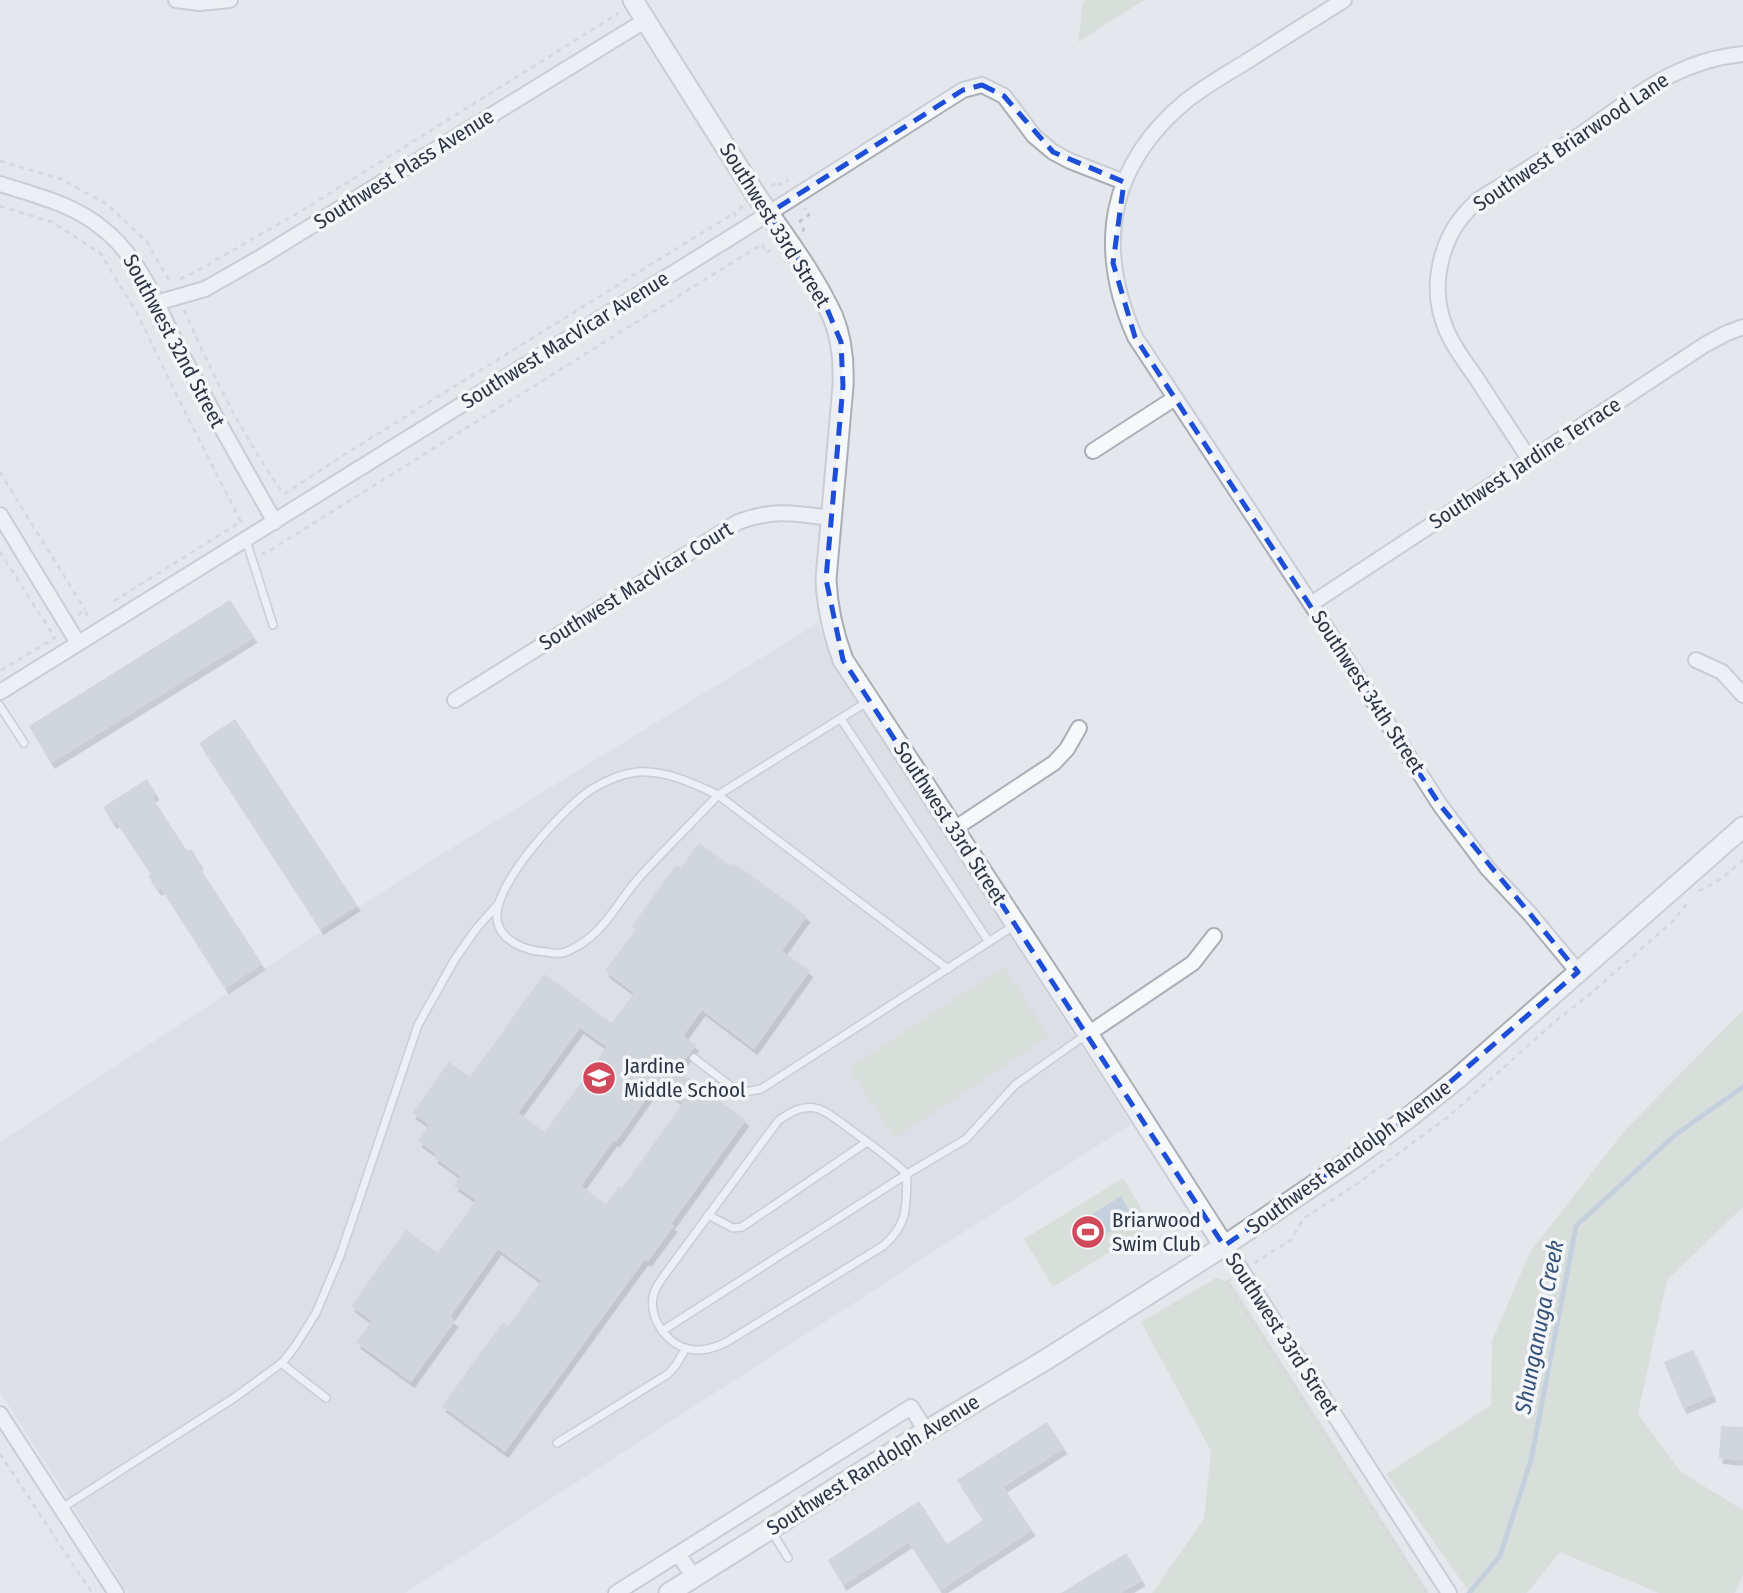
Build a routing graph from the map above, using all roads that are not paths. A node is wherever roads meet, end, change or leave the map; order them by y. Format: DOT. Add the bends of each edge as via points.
graph roads {
  1 [pos="176,0"];
  2 [pos="230,0"];
  3 [pos="1344,0"];
  4 [pos="626,6"];
  5 [pos="646,20"];
  6 [pos="1743,54"];
  7 [pos="1124,182"];
  8 [pos="0,184"];
  9 [pos="769,213"];
  10 [pos="156,303"];
  11 [pos="1743,327"];
  12 [pos="1175,398"];
  13 [pos="1093,451"];
  14 [pos="1530,459"];
  15 [pos="0,515"];
  16 [pos="830,519"];
  17 [pos="275,522"];
  18 [pos="247,539"];
  19 [pos="1311,604"];
  20 [pos="273,625"];
  21 [pos="78,643"];
  22 [pos="1696,660"];
  23 [pos="0,692"];
  24 [pos="1743,695"];
  25 [pos="455,700"];
  26 [pos="870,700"];
  27 [pos="0,706"];
  28 [pos="841,719"];
  29 [pos="1079,727"];
  30 [pos="24,743"];
  31 [pos="718,795"];
  32 [pos="1743,827"];
  33 [pos="954,829"];
  34 [pos="498,904"];
  35 [pos="1016,925"];
  36 [pos="1214,936"];
  37 [pos="989,943"];
  38 [pos="948,969"];
  39 [pos="1578,972"];
  40 [pos="1088,1034"];
  41 [pos="694,1058"];
  42 [pos="867,1142"];
  43 [pos="907,1174"];
  44 [pos="708,1215"];
  45 [pos="1224,1246"];
  46 [pos="662,1331"];
  47 [pos="686,1348"];
  48 [pos="281,1363"];
  49 [pos="326,1398"];
  50 [pos="0,1415"];
  51 [pos="926,1431"];
  52 [pos="557,1443"];
  53 [pos="61,1508"];
  54 [pos="770,1529"];
  55 [pos="678,1554"];
  56 [pos="788,1558"];
  57 [pos="694,1577"];
  58 [pos="116,1593"];
  59 [pos="616,1593"];
  60 [pos="669,1593"];
  61 [pos="1449,1593"];
  1 -- 2 [label="street" via="199,4"];
  3 -- 7 [label="street" via="1188,100 1156,132"];
  4 -- 5 [label="street, Southwest 33rd Street"];
  5 -- 9 [label="street, Southwest 33rd Street"];
  5 -- 10 [label="street, Southwest Plass Avenue" via="250,264 205,289"];
  6 -- 14 [label="street, Southwest Briarwood Lane" via="1700,62 1658,81 1480,200 1450,236 1438,280 1446,329"];
  7 -- 9 [label="street, Southwest MacVicar Avenue" via="1053,152 1034,136 1004,96 982,85 963,90"];
  7 -- 12 [label="street, Southwest 34th Street" via="1113,236 1118,290 1135,337"];
  8 -- 10 [label="street, Southwest 32nd Street" via="88,217 124,248"];
  9 -- 16 [label="street, Southwest 33rd Street" via="820,292 841,342 844,386"];
  9 -- 17 [label="street, Southwest MacVicar Avenue"];
  10 -- 17 [label="street, Southwest 32nd Street"];
  11 -- 14 [label="street, Southwest Jardine Terrace" via="1706,344"];
  12 -- 13 [label="street"];
  12 -- 19 [label="street, Southwest 34th Street"];
  14 -- 19 [label="street, Southwest Jardine Terrace"];
  15 -- 21 [label="street"];
  16 -- 25 [label="street, Southwest MacVicar Court" via="777,512 738,522"];
  16 -- 26 [label="street, Southwest 33rd Street" via="825,579 829,614 843,660"];
  17 -- 18 [label="street, Southwest MacVicar Avenue"];
  18 -- 20 [label="lane"];
  18 -- 21 [label="street, Southwest MacVicar Avenue"];
  19 -- 39 [label="street, Southwest 34th Street" via="1473,851"];
  21 -- 23 [label="street, Southwest MacVicar Avenue"];
  22 -- 24 [label="street" via="1721,672"];
  26 -- 28 [label="lane"];
  26 -- 33 [label="street, Southwest 33rd Street"];
  27 -- 30 [label="lane"];
  28 -- 31 [label="lane"];
  28 -- 37 [label="lane"];
  29 -- 33 [label="street" via="1054,763"];
  31 -- 34 [label="lane" via="659,773 636,772 592,789 522,861"];
  31 -- 34 [label="lane" via="636,882 602,927 580,944 561,953 532,951 514,943 502,932"];
  31 -- 38 [label="lane"];
  32 -- 39 [label="street, Southwest Randolph Avenue"];
  33 -- 35 [label="street, Southwest 33rd Street"];
  34 -- 48 [label="lane" via="455,959 418,1025 340,1256 316,1313"];
  35 -- 37 [label="lane"];
  35 -- 40 [label="street, Southwest 33rd Street"];
  36 -- 40 [label="street" via="1193,963"];
  37 -- 38 [label="lane"];
  38 -- 41 [label="lane" via="761,1089 745,1092 733,1087"];
  39 -- 45 [label="street, Southwest Randolph Avenue" via="1407,1119"];
  40 -- 43 [label="lane" via="1016,1085 965,1139"];
  40 -- 45 [label="street, Southwest 33rd Street"];
  42 -- 43 [label="lane"];
  42 -- 44 [label="lane" via="742,1227 733,1228"];
  42 -- 44 [label="lane" via="818,1109 789,1113 778,1121"];
  43 -- 46 [label="lane"];
  43 -- 47 [label="lane" via="906,1209 900,1227 883,1246 725,1343 710,1349"];
  44 -- 46 [label="lane" via="653,1294 652,1312"];
  45 -- 51 [label="street, Southwest Randolph Avenue"];
  45 -- 61 [label="street, Southwest 33rd Street"];
  46 -- 47 [label="lane"];
  47 -- 52 [label="lane" via="668,1374"];
  48 -- 49 [label="lane"];
  48 -- 53 [label="lane"];
  50 -- 53 [label="street"];
  51 -- 54 [label="street, Southwest Randolph Avenue"];
  51 -- 55 [label="street" via="911,1407"];
  53 -- 58 [label="street"];
  54 -- 56 [label="lane"];
  54 -- 57 [label="street, Southwest Randolph Avenue"];
  55 -- 57 [label="street"];
  55 -- 59 [label="street"];
  57 -- 60 [label="street, Southwest Randolph Avenue"];
}
